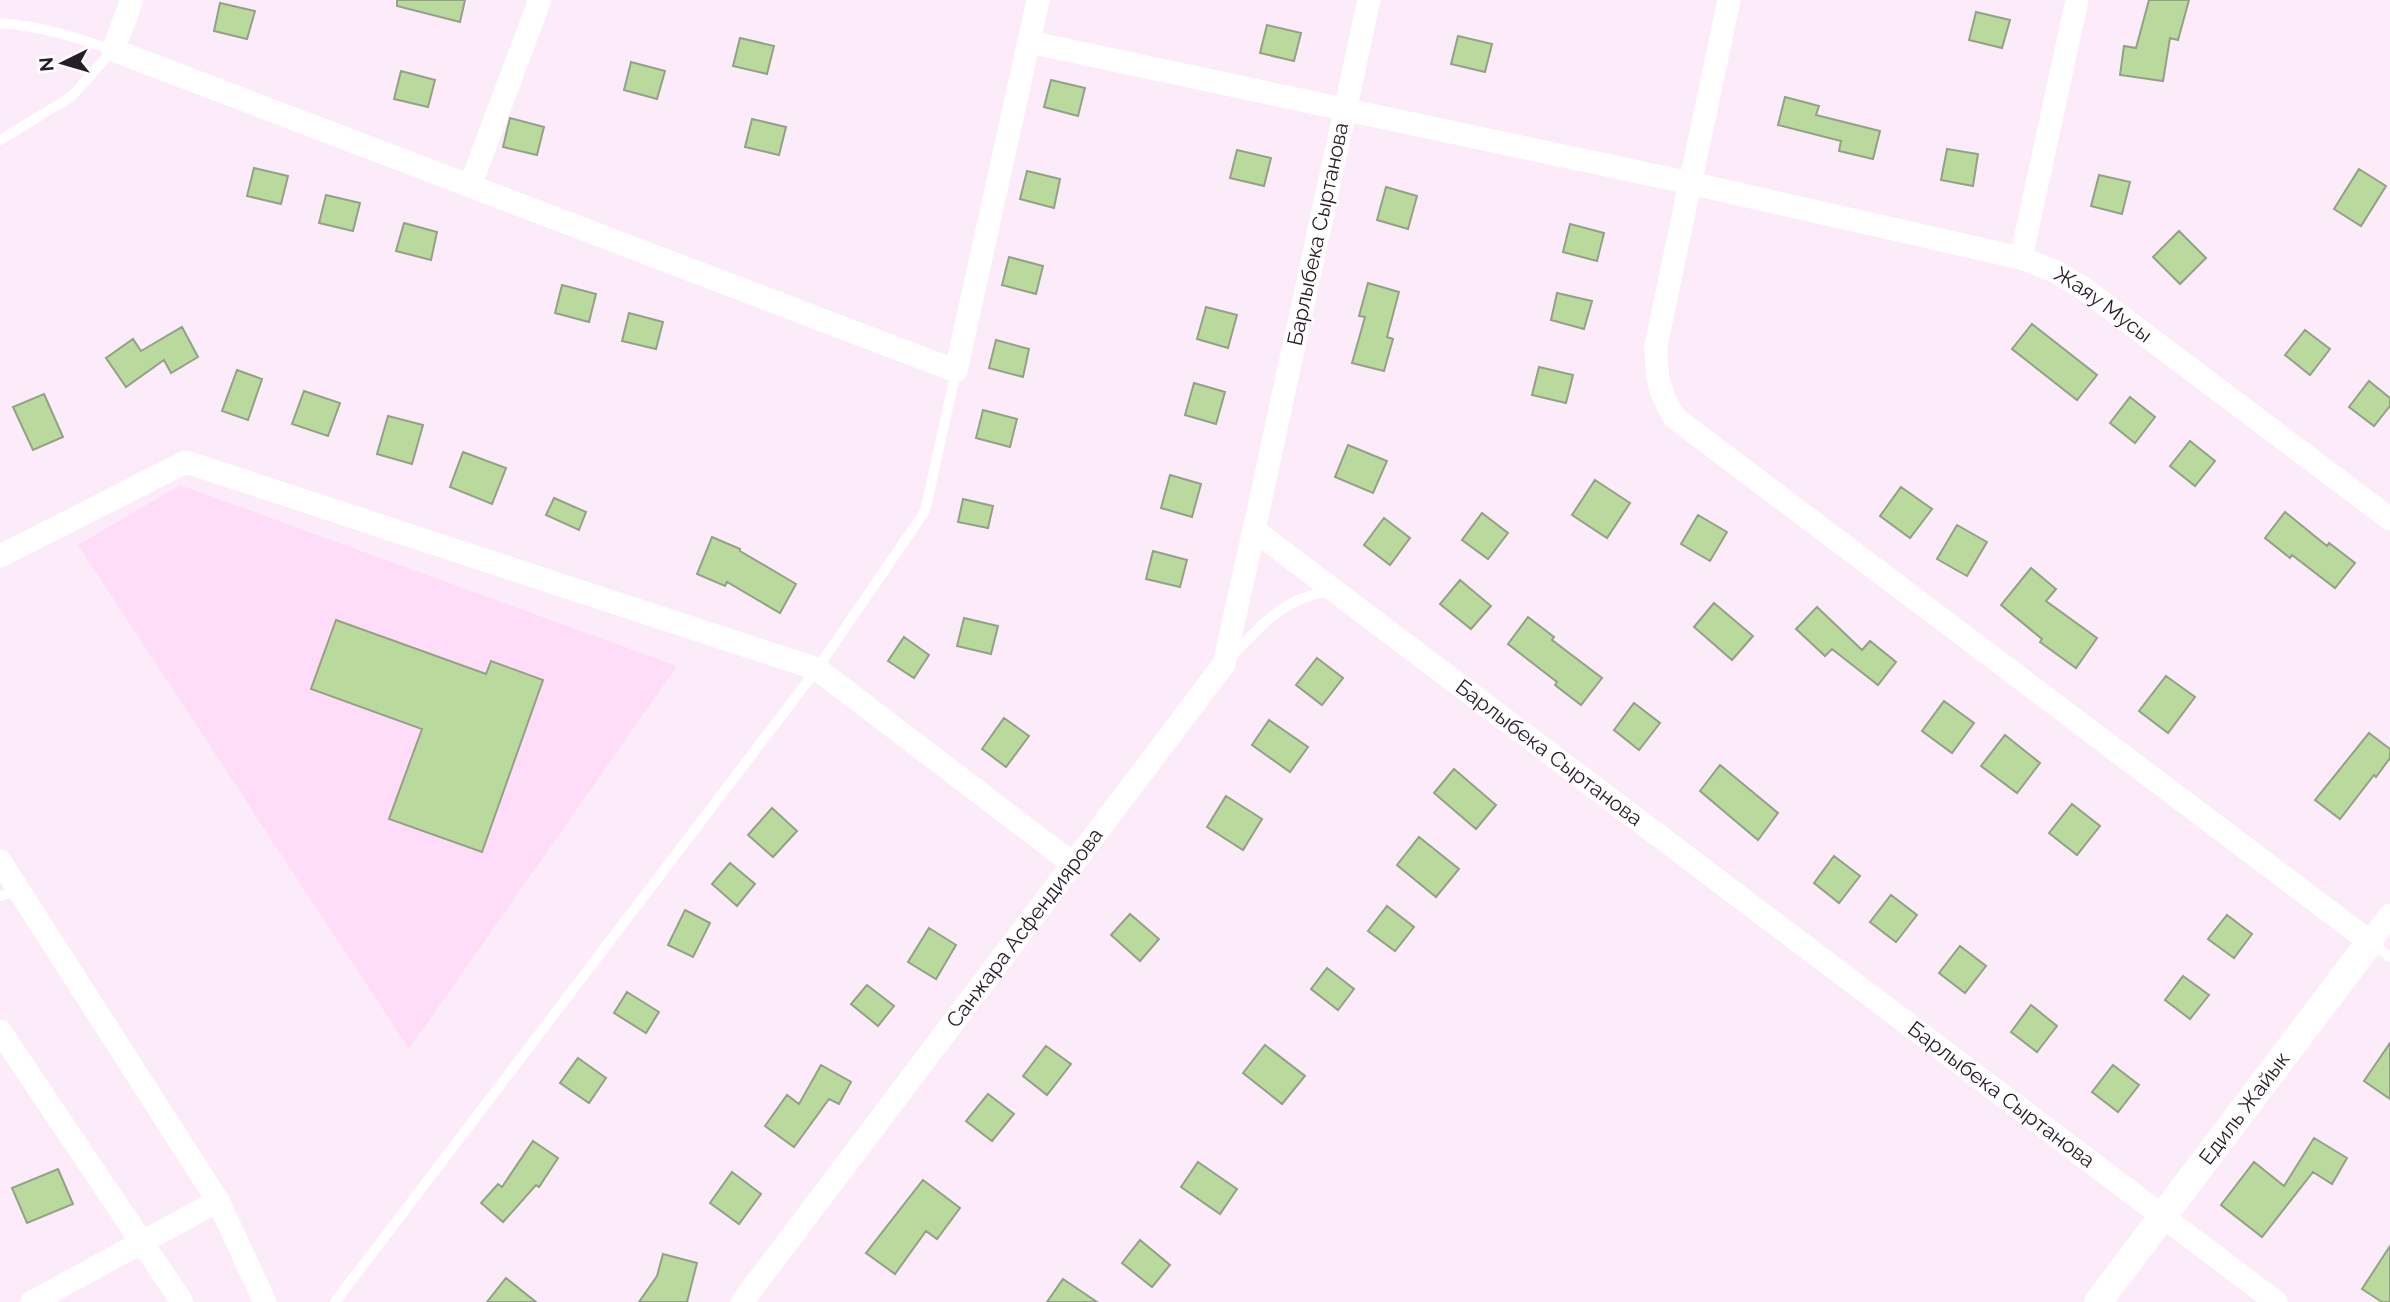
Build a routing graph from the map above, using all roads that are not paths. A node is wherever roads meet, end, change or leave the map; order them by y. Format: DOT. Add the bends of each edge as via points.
graph roads {
  1 [pos="132,0"];
  2 [pos="540,0"];
  3 [pos="1038,0"];
  4 [pos="1369,0"];
  5 [pos="1729,0"];
  6 [pos="2077,0"];
  7 [pos="0,23"];
  8 [pos="1029,41"];
  9 [pos="113,50"];
  10 [pos="1345,110"];
  11 [pos="0,140"];
  12 [pos="1690,183"];
  13 [pos="471,186"];
  14 [pos="2021,258"];
  15 [pos="956,371"];
  16 [pos="2390,519"];
  17 [pos="1254,530"];
  18 [pos="0,556"];
  19 [pos="1335,591"];
  20 [pos="1224,664"];
  21 [pos="817,668"];
  22 [pos="0,862"];
  23 [pos="1073,864"];
  24 [pos="9,893"];
  25 [pos="2390,915"];
  26 [pos="2380,949"];
  27 [pos="0,1031"];
  28 [pos="218,1201"];
  29 [pos="2163,1216"];
  30 [pos="140,1242"];
  31 [pos="32,1302"];
  32 [pos="182,1302"];
  33 [pos="265,1302"];
  34 [pos="335,1302"];
  35 [pos="742,1302"];
  36 [pos="2098,1302"];
  37 [pos="2276,1302"];
  1 -- 9 [label="street"];
  2 -- 13 [label="street"];
  3 -- 8 [label="street"];
  4 -- 10 [label="street, Барлыбека Сыртанова"];
  5 -- 12 [label="street"];
  6 -- 14 [label="street"];
  7 -- 9 [label="lane" via="65,33"];
  8 -- 10 [label="street, Жаяу Мусы"];
  8 -- 15 [label="street"];
  9 -- 11 [label="lane" via="71,97"];
  9 -- 13 [label="street"];
  10 -- 12 [label="street, Жаяу Мусы"];
  10 -- 17 [label="street, Барлыбека Сыртанова"];
  12 -- 14 [label="street, Жаяу Мусы"];
  12 -- 26 [label="street" via="1656,345 1656,376 1662,398 1675,418"];
  13 -- 15 [label="street"];
  14 -- 16 [label="street, Жаяу Мусы" via="2083,288"];
  15 -- 21 [label="lane" via="925,512"];
  17 -- 19 [label="street, Барлыбека Сыртанова"];
  17 -- 20 [label="street, Санжара Асфендиярова"];
  18 -- 21 [label="street" via="186,461"];
  19 -- 20 [label="lane" via="1293,601 1266,619"];
  19 -- 29 [label="street, Барлыбека Сыртанова"];
  20 -- 23 [label="street, Санжара Асфендиярова"];
  21 -- 23 [label="street"];
  21 -- 34 [label="lane"];
  22 -- 24 [label="street"];
  23 -- 35 [label="street, Санжара Асфендиярова"];
  24 -- 28 [label="street"];
  25 -- 26 [label="street, Едиль Жайык"];
  26 -- 29 [label="street, Едиль Жайык"];
  27 -- 30 [label="street"];
  28 -- 30 [label="street"];
  28 -- 33 [label="street"];
  29 -- 36 [label="street, Едиль Жайык"];
  29 -- 37 [label="street, Барлыбека Сыртанова"];
  30 -- 31 [label="street"];
  30 -- 32 [label="street"];
}
